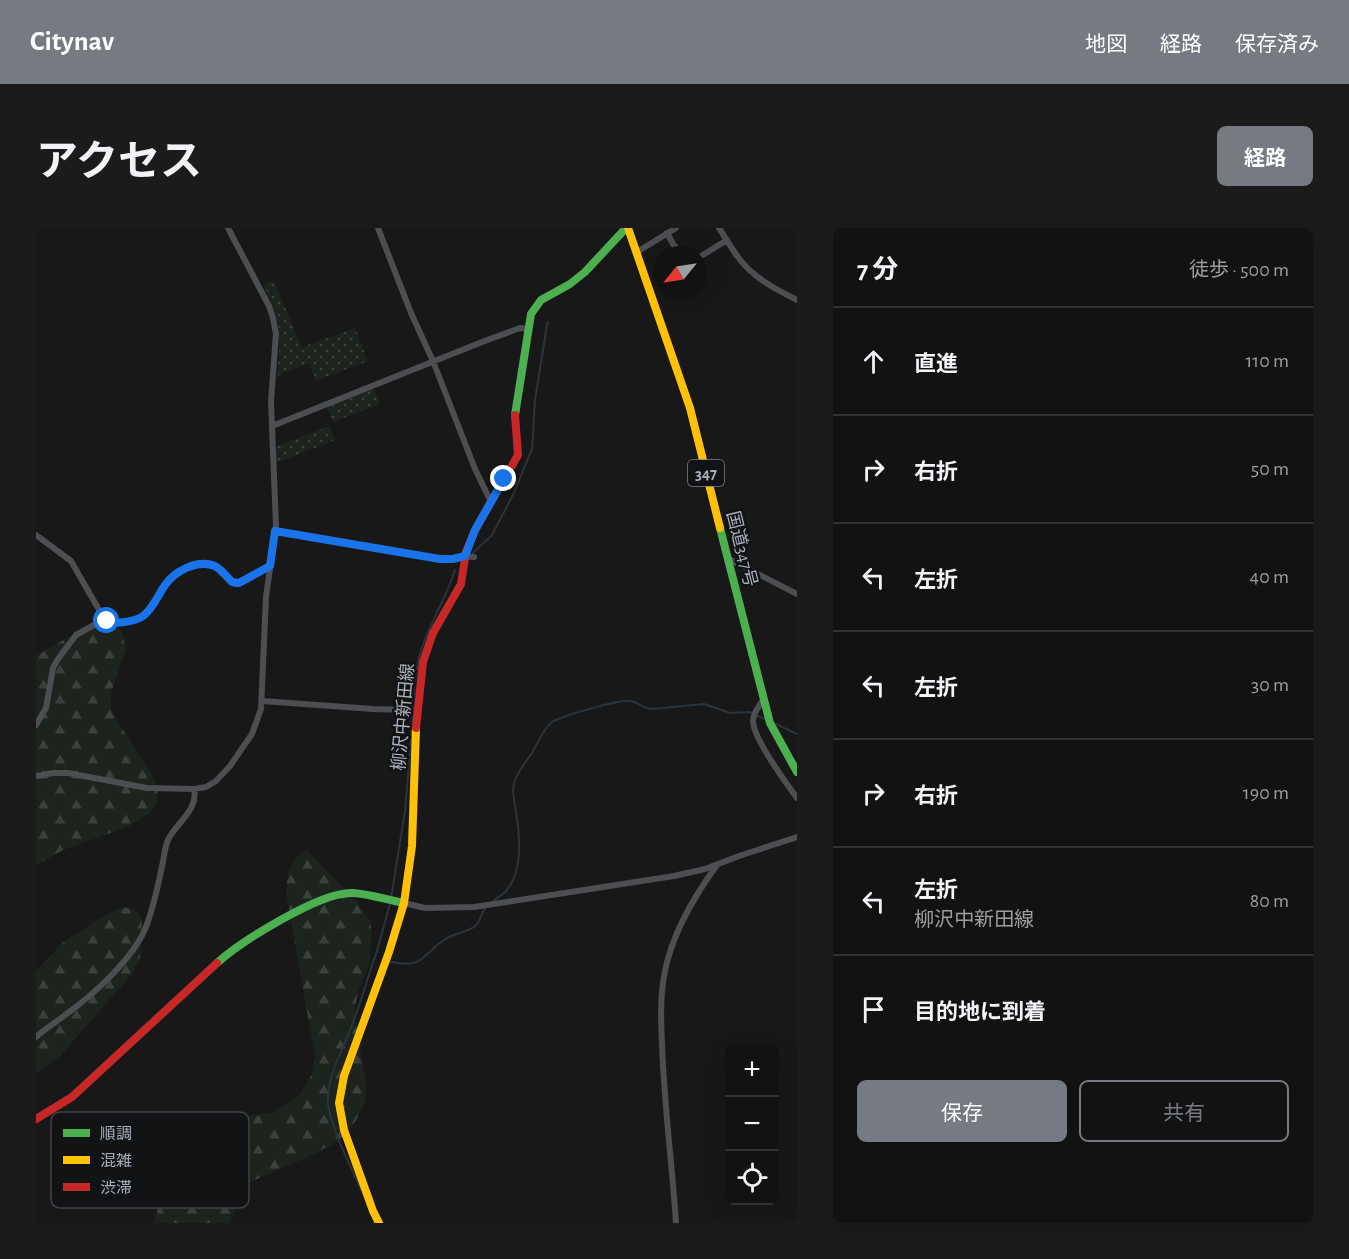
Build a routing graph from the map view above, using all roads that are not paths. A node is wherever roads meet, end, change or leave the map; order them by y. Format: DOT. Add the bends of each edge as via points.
graph roads {
  1 [pos="228,228"];
  2 [pos="378,228"];
  3 [pos="627,228"];
  4 [pos="676,228"];
  5 [pos="718,228"];
  6 [pos="667,233"];
  7 [pos="727,240"];
  8 [pos="675,246"];
  9 [pos="637,252"];
  10 [pos="707,252"];
  11 [pos="797,300"];
  12 [pos="529,329"];
  13 [pos="433,361"];
  14 [pos="272,426"];
  15 [pos="491,502"];
  16 [pos="275,531"];
  17 [pos="36,535"];
  18 [pos="469,557"];
  19 [pos="727,558"];
  20 [pos="270,566"];
  21 [pos="797,594"];
  22 [pos="105,619"];
  23 [pos="763,699"];
  24 [pos="262,701"];
  25 [pos="417,712"];
  26 [pos="36,725"];
  27 [pos="797,772"];
  28 [pos="36,776"];
  29 [pos="194,789"];
  30 [pos="797,798"];
  31 [pos="797,837"];
  32 [pos="717,864"];
  33 [pos="400,903"];
  34 [pos="36,1037"];
  35 [pos="36,1119"];
  36 [pos="379,1223"];
  37 [pos="676,1223"];
  1 -- 14 [label="street" via="273,318 276,334"];
  2 -- 13 [label="street"];
  3 -- 9 [label="main road, 国道347号 / 347"];
  3 -- 12 [label="main road, 柳沢中新田線" via="585,272 541,300 531,314"];
  4 -- 6 [label="street"];
  5 -- 7 [label="street"];
  6 -- 8 [label="street"];
  6 -- 9 [label="street"];
  7 -- 10 [label="street"];
  7 -- 11 [label="street" via="753,274"];
  9 -- 19 [label="main road, 国道347号 / 347" via="690,408"];
  12 -- 13 [label="street" via="520,328"];
  12 -- 15 [label="main road, 柳沢中新田線" via="515,414 518,455"];
  13 -- 14 [label="street"];
  13 -- 15 [label="street"];
  14 -- 16 [label="street"];
  15 -- 18 [label="main road, 柳沢中新田線" via="475,530"];
  16 -- 18 [label="street" via="440,559"];
  16 -- 20 [label="street"];
  17 -- 22 [label="street" via="71,561"];
  18 -- 25 [label="main road, 柳沢中新田線" via="461,584 423,662"];
  19 -- 21 [label="street"];
  19 -- 23 [label="main road, 国道347号 / 347"];
  20 -- 22 [label="street" via="235,584 215,566 191,566 170,580 141,618 115,624"];
  20 -- 24 [label="street"];
  22 -- 26 [label="street" via="76,635 58,659 46,708"];
  23 -- 27 [label="main road, 国道347号 / 347" via="770,723"];
  23 -- 30 [label="street" via="756,709 755,730"];
  24 -- 25 [label="street"];
  24 -- 29 [label="street" via="252,734 230,766 216,781"];
  25 -- 33 [label="main road, 柳沢中新田線" via="412,846"];
  28 -- 29 [label="street" via="68,773 147,788"];
  29 -- 34 [label="street" via="194,802 167,841 150,917 135,947 98,988"];
  31 -- 32 [label="street"];
  32 -- 33 [label="street" via="674,876 474,907 425,908"];
  32 -- 37 [label="street" via="683,919 663,977 663,1068"];
  33 -- 35 [label="main road" via="352,893 332,896 259,933 200,978 72,1097"];
  33 -- 36 [label="main road, 柳沢中新田線" via="389,952 344,1076 339,1103 344,1130"];
}
